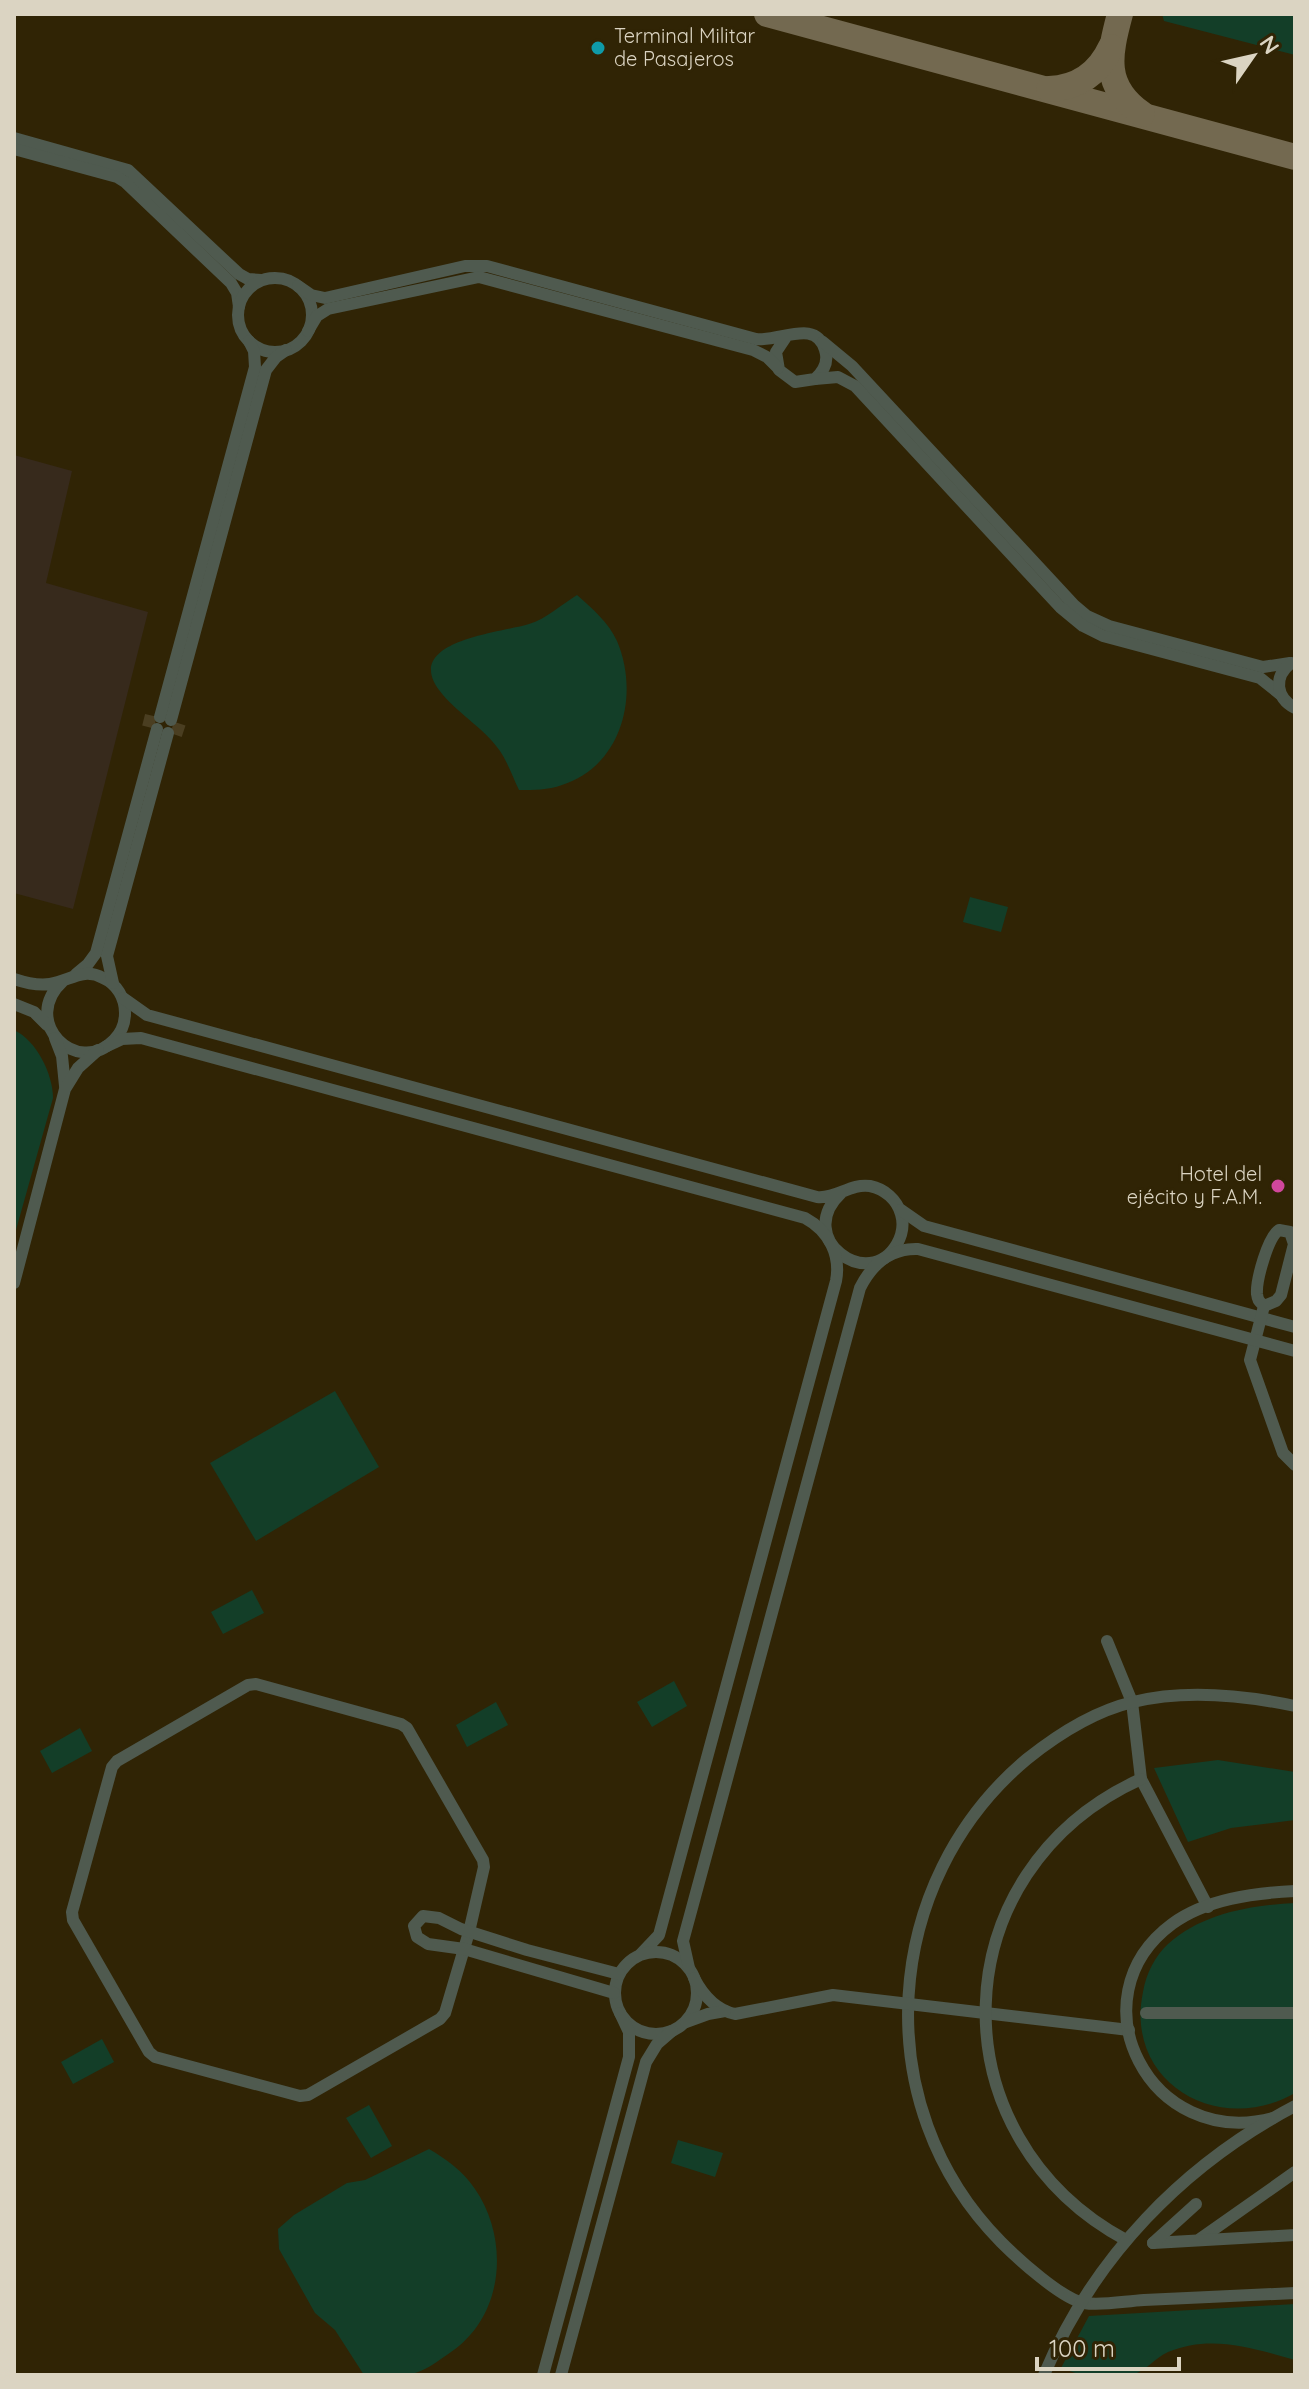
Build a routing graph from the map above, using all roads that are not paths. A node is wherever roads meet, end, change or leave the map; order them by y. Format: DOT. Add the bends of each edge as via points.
graph roads {
  1 [pos="14,138"];
  2 [pos="14,149"];
  3 [pos="504,277"];
  4 [pos="261,280"];
  5 [pos="298,286"];
  6 [pos="239,307"];
  7 [pos="308,331"];
  8 [pos="786,337"];
  9 [pos="817,338"];
  10 [pos="249,341"];
  11 [pos="286,350"];
  12 [pos="779,370"];
  13 [pos="815,379"];
  14 [pos="1293,662"];
  15 [pos="1280,694"];
  16 [pos="172,696"];
  17 [pos="1295,708"];
  18 [pos="164,725"];
  19 [pos="155,758"];
  20 [pos="67,978"];
  21 [pos="14,979"];
  22 [pos="120,994"];
  23 [pos="14,1004"];
  24 [pos="53,1034"];
  25 [pos="102,1048"];
  26 [pos="65,1089"];
  27 [pos="841,1193"];
  28 [pos="895,1201"];
  29 [pos="830,1243"];
  30 [pos="885,1257"];
  31 [pos="14,1283"];
  32 [pos="1262,1312"];
  33 [pos="1295,1327"];
  34 [pos="1254,1340"];
  35 [pos="1295,1351"];
  36 [pos="1295,1465"];
  37 [pos="1107,1641"];
  38 [pos="1132,1702"];
  39 [pos="1295,1706"];
  40 [pos="1141,1779"];
  41 [pos="1295,1891"];
  42 [pos="1208,1907"];
  43 [pos="469,1932"];
  44 [pos="464,1949"];
  45 [pos="527,1950"];
  46 [pos="641,1954"];
  47 [pos="523,1966"];
  48 [pos="691,1973"];
  49 [pos="619,1974"];
  50 [pos="614,1993"];
  51 [pos="908,2004"];
  52 [pos="725,2011"];
  53 [pos="985,2012"];
  54 [pos="620,2013"];
  55 [pos="1146,2013"];
  56 [pos="1295,2013"];
  57 [pos="675,2029"];
  58 [pos="1129,2030"];
  59 [pos="1295,2106"];
  60 [pos="1273,2118"];
  61 [pos="1235,2124"];
  62 [pos="1241,2138"];
  63 [pos="1295,2172"];
  64 [pos="1196,2204"];
  65 [pos="1175,2223"];
  66 [pos="1221,2225"];
  67 [pos="1295,2235"];
  68 [pos="1225,2239"];
  69 [pos="1126,2240"];
  70 [pos="1181,2241"];
  71 [pos="1195,2241"];
  72 [pos="1295,2293"];
  73 [pos="1082,2303"];
  74 [pos="543,2375"];
  75 [pos="561,2375"];
  76 [pos="1044,2375"];
  1 -- 4 [label="street" via="128,170 239,274"];
  2 -- 6 [label="street" via="125,182 231,283"];
  3 -- 5 [label="street" via="470,265 325,298"];
  3 -- 7 [label="street" via="467,278 328,309"];
  3 -- 8 [label="street" via="756,339"];
  3 -- 12 [label="street" via="753,350"];
  4 -- 5 [label="street" via="280,278"];
  4 -- 6 [label="street" via="246,291"];
  5 -- 7 [label="street" via="312,311"];
  6 -- 10 [label="street" via="239,324"];
  7 -- 11 [label="street"];
  8 -- 9 [label="street" via="805,332"];
  8 -- 12 [label="street" via="776,352"];
  9 -- 13 [label="street" via="826,362"];
  9 -- 14 [label="street" via="852,366 1087,616 1263,667"];
  10 -- 11 [label="street" via="266,351"];
  10 -- 16 [label="street" via="255,367"];
  11 -- 16 [label="street" via="266,370"];
  12 -- 13 [label="street" via="795,382"];
  13 -- 15 [label="street" via="838,377 855,386 1083,626 1105,637 1260,678"];
  14 -- 15 [label="street" via="1279,679"];
  15 -- 17 [label="street"];
  16 -- 18 [label="street"];
  16 -- 18 [label="street"];
  18 -- 19 [label="street"];
  18 -- 19 [label="street"];
  19 -- 20 [label="street" via="96,953"];
  19 -- 22 [label="street" via="107,956"];
  20 -- 21 [label="street" via="42,985"];
  20 -- 22 [label="street" via="92,973"];
  20 -- 24 [label="street" via="47,1004"];
  22 -- 25 [label="street" via="125,1009 121,1030"];
  22 -- 27 [label="street" via="147,1015 812,1196"];
  23 -- 24 [label="street" via="34,1012"];
  24 -- 25 [label="street" via="70,1049"];
  24 -- 26 [label="street" via="62,1056"];
  25 -- 26 [label="street" via="78,1068"];
  25 -- 29 [label="street" via="141,1038 805,1218"];
  26 -- 31 [label="street"];
  27 -- 28 [label="street" via="870,1186"];
  27 -- 29 [label="street" via="826,1216"];
  28 -- 30 [label="street" via="902,1231"];
  28 -- 32 [label="street" via="924,1226"];
  29 -- 30 [label="street" via="855,1262"];
  29 -- 46 [label="street" via="838,1264 832,1297 659,1935"];
  30 -- 34 [label="street" via="918,1249"];
  30 -- 48 [label="street" via="863,1282 852,1318 683,1941"];
  32 -- 32 [label="street" via="1257,1287 1270,1239 1285,1230 1294,1236 1294,1244 1281,1295"];
  32 -- 33 [label="street"];
  32 -- 34 [label="street"];
  34 -- 35 [label="street"];
  34 -- 36 [label="street" via="1253,1370 1283,1453"];
  37 -- 38 [label="street"];
  38 -- 39 [label="street" via="1214,1695"];
  38 -- 40 [label="street"];
  38 -- 51 [label="street" via="1091,1719 1034,1754 972,1817 929,1895 916,1938"];
  40 -- 42 [label="street"];
  40 -- 53 [label="street" via="1077,1817 1027,1872 995,1939"];
  41 -- 42 [label="street"];
  42 -- 58 [label="street" via="1175,1922 1149,1948 1132,1981"];
  43 -- 44 [label="street"];
  43 -- 44 [label="street" via="430,1915 414,1926 423,1942"];
  43 -- 44 [label="street" via="483,1860 407,1728 256,1684 112,1767 72,1912 155,2057 300,2096 440,2019"];
  43 -- 45 [label="street"];
  44 -- 47 [label="street"];
  45 -- 47 [label="street"];
  45 -- 49 [label="street"];
  46 -- 48 [label="street" via="672,1955"];
  46 -- 49 [label="street"];
  47 -- 50 [label="street"];
  48 -- 52 [label="street"];
  48 -- 57 [label="street" via="696,2000 687,2020"];
  49 -- 50 [label="street"];
  50 -- 54 [label="street"];
  51 -- 52 [label="street" via="833,1995 744,2014"];
  51 -- 53 [label="street"];
  51 -- 73 [label="street" via="912,2068 922,2110 958,2187 1012,2253"];
  52 -- 57 [label="street" via="699,2016"];
  53 -- 58 [label="street"];
  53 -- 69 [label="street" via="996,2087 1018,2138 1065,2197"];
  54 -- 57 [label="street" via="642,2032"];
  54 -- 74 [label="street" via="629,2032 629,2057"];
  55 -- 56 [label="street"];
  57 -- 75 [label="street" via="646,2062"];
  58 -- 61 [label="street" via="1141,2066 1165,2096 1198,2116"];
  59 -- 60 [label="street"];
  60 -- 61 [label="street"];
  60 -- 62 [label="street"];
  61 -- 62 [label="street" via="1243,2128"];
  62 -- 69 [label="street" via="1176,2188"];
  63 -- 66 [label="street"];
  64 -- 65 [label="street"];
  65 -- 70 [label="street" via="1173,2235"];
  65 -- 70 [label="street" via="1153,2243"];
  66 -- 68 [label="street" via="1218,2233"];
  66 -- 71 [label="street"];
  67 -- 68 [label="street"];
  68 -- 71 [label="street"];
  69 -- 73 [label="street"];
  70 -- 71 [label="street"];
  72 -- 73 [label="street"];
  73 -- 76 [label="street"];
}
